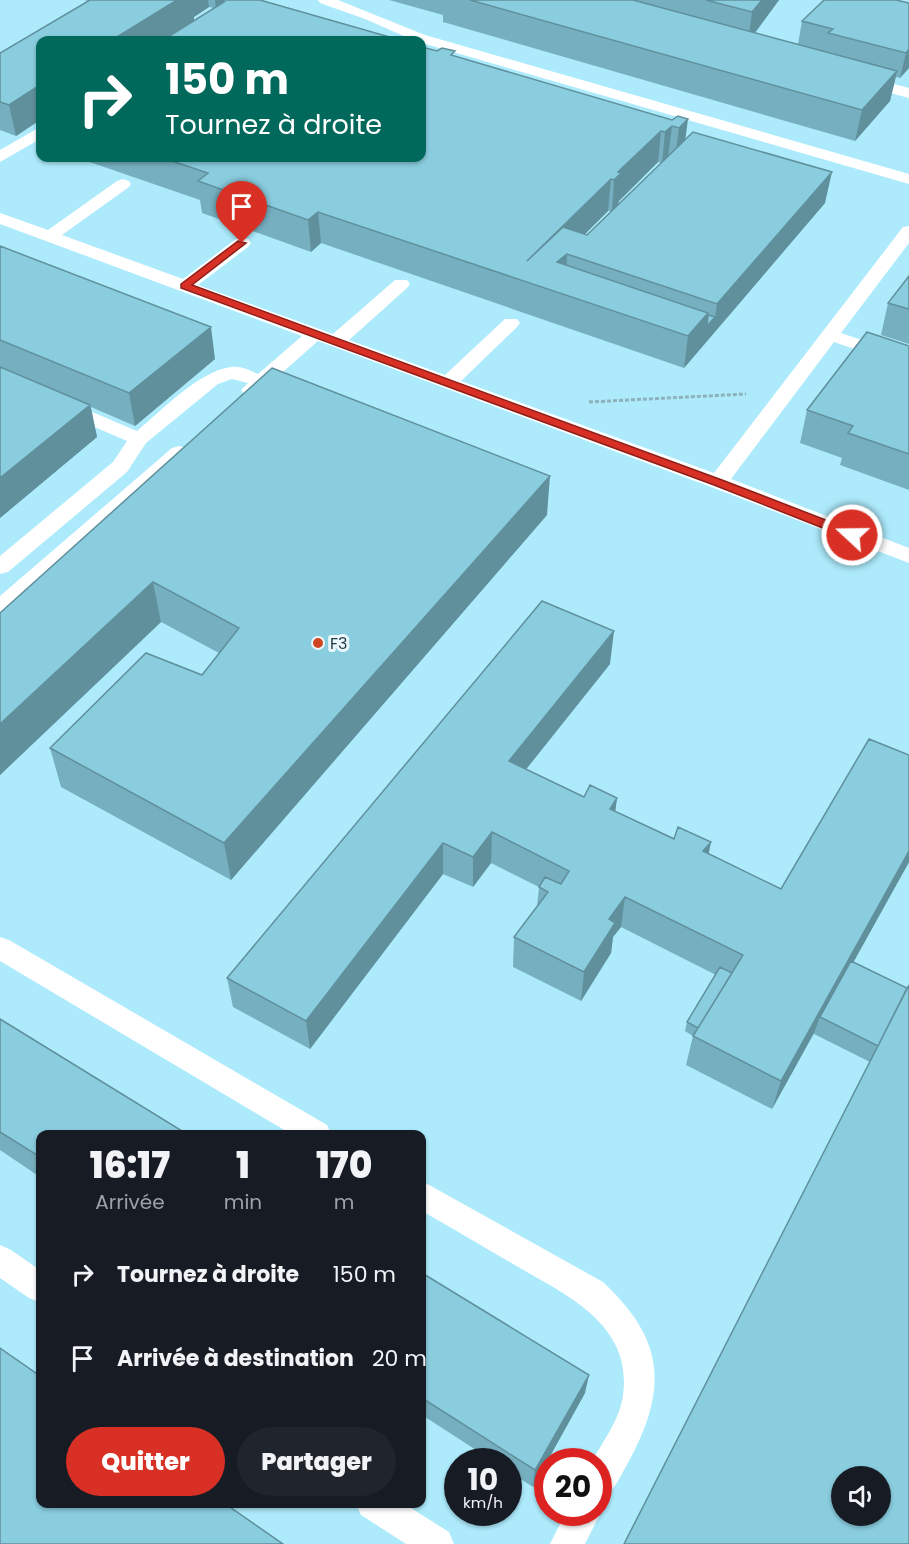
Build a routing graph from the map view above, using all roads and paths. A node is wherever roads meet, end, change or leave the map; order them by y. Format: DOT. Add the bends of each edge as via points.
graph roads {
  1 [pos="325,0"];
  2 [pos="415,36"];
  3 [pos="426,40"];
  4 [pos="848,77"];
  5 [pos="909,93"];
  6 [pos="721,125"];
  7 [pos="36,135"];
  8 [pos="703,141"];
  9 [pos="0,158"];
  10 [pos="909,179"];
  11 [pos="123,184"];
  12 [pos="909,189"];
  13 [pos="909,195"];
  14 [pos="0,218"];
  15 [pos="909,231"];
  16 [pos="50,236"];
  17 [pos="242,243"];
  18 [pos="401,284"];
  19 [pos="185,286"];
  20 [pos="511,323"];
  21 [pos="315,334"];
  22 [pos="830,335"];
  23 [pos="334,342"];
  24 [pos="909,362"];
  25 [pos="261,381"];
  26 [pos="448,383"];
  27 [pos="43,398"];
  28 [pos="586,402"];
  29 [pos="739,402"];
  30 [pos="234,404"];
  31 [pos="198,435"];
  32 [pos="139,439"];
  33 [pos="718,482"];
  34 [pos="909,556"];
  35 [pos="0,567"];
  36 [pos="0,608"];
  37 [pos="0,948"];
  38 [pos="310,1130"];
  39 [pos="426,1196"];
  40 [pos="0,1260"];
  41 [pos="36,1284"];
  42 [pos="612,1456"];
  43 [pos="381,1508"];
  44 [pos="577,1526"];
  45 [pos="437,1544"];
  46 [pos="567,1544"];
  1 -- 2 [label="lane"];
  3 -- 6 [label="lane"];
  4 -- 5 [label="lane"];
  6 -- 8 [label="lane"];
  6 -- 10 [label="lane"];
  7 -- 9 [label="lane"];
  11 -- 16 [label="lane"];
  12 -- 13 [label="lane"];
  14 -- 16 [label="lane"];
  15 -- 22 [label="lane"];
  16 -- 19 [label="lane"];
  17 -- 19 [label="lane"];
  18 -- 23 [label="lane"];
  19 -- 21 [label="lane"];
  20 -- 26 [label="lane"];
  21 -- 23 [label="lane"];
  21 -- 25 [label="lane"];
  22 -- 24 [label="lane"];
  22 -- 33 [label="lane"];
  23 -- 26 [label="lane"];
  25 -- 30 [label="lane"];
  25 -- 32 [label="lane" via="238,373 221,375"];
  26 -- 33 [label="lane"];
  27 -- 32 [label="lane"];
  28 -- 29 [label="path" via="746,394"];
  31 -- 36 [label="lane"];
  32 -- 35 [label="lane" via="120,467"];
  33 -- 34 [label="lane"];
  37 -- 38 [label="lane"];
  39 -- 42 [label="lane" via="592,1293 626,1330 640,1368 640,1390 634,1413"];
  40 -- 41 [label="lane"];
  43 -- 45 [label="lane"];
  44 -- 46 [label="lane"];
}
